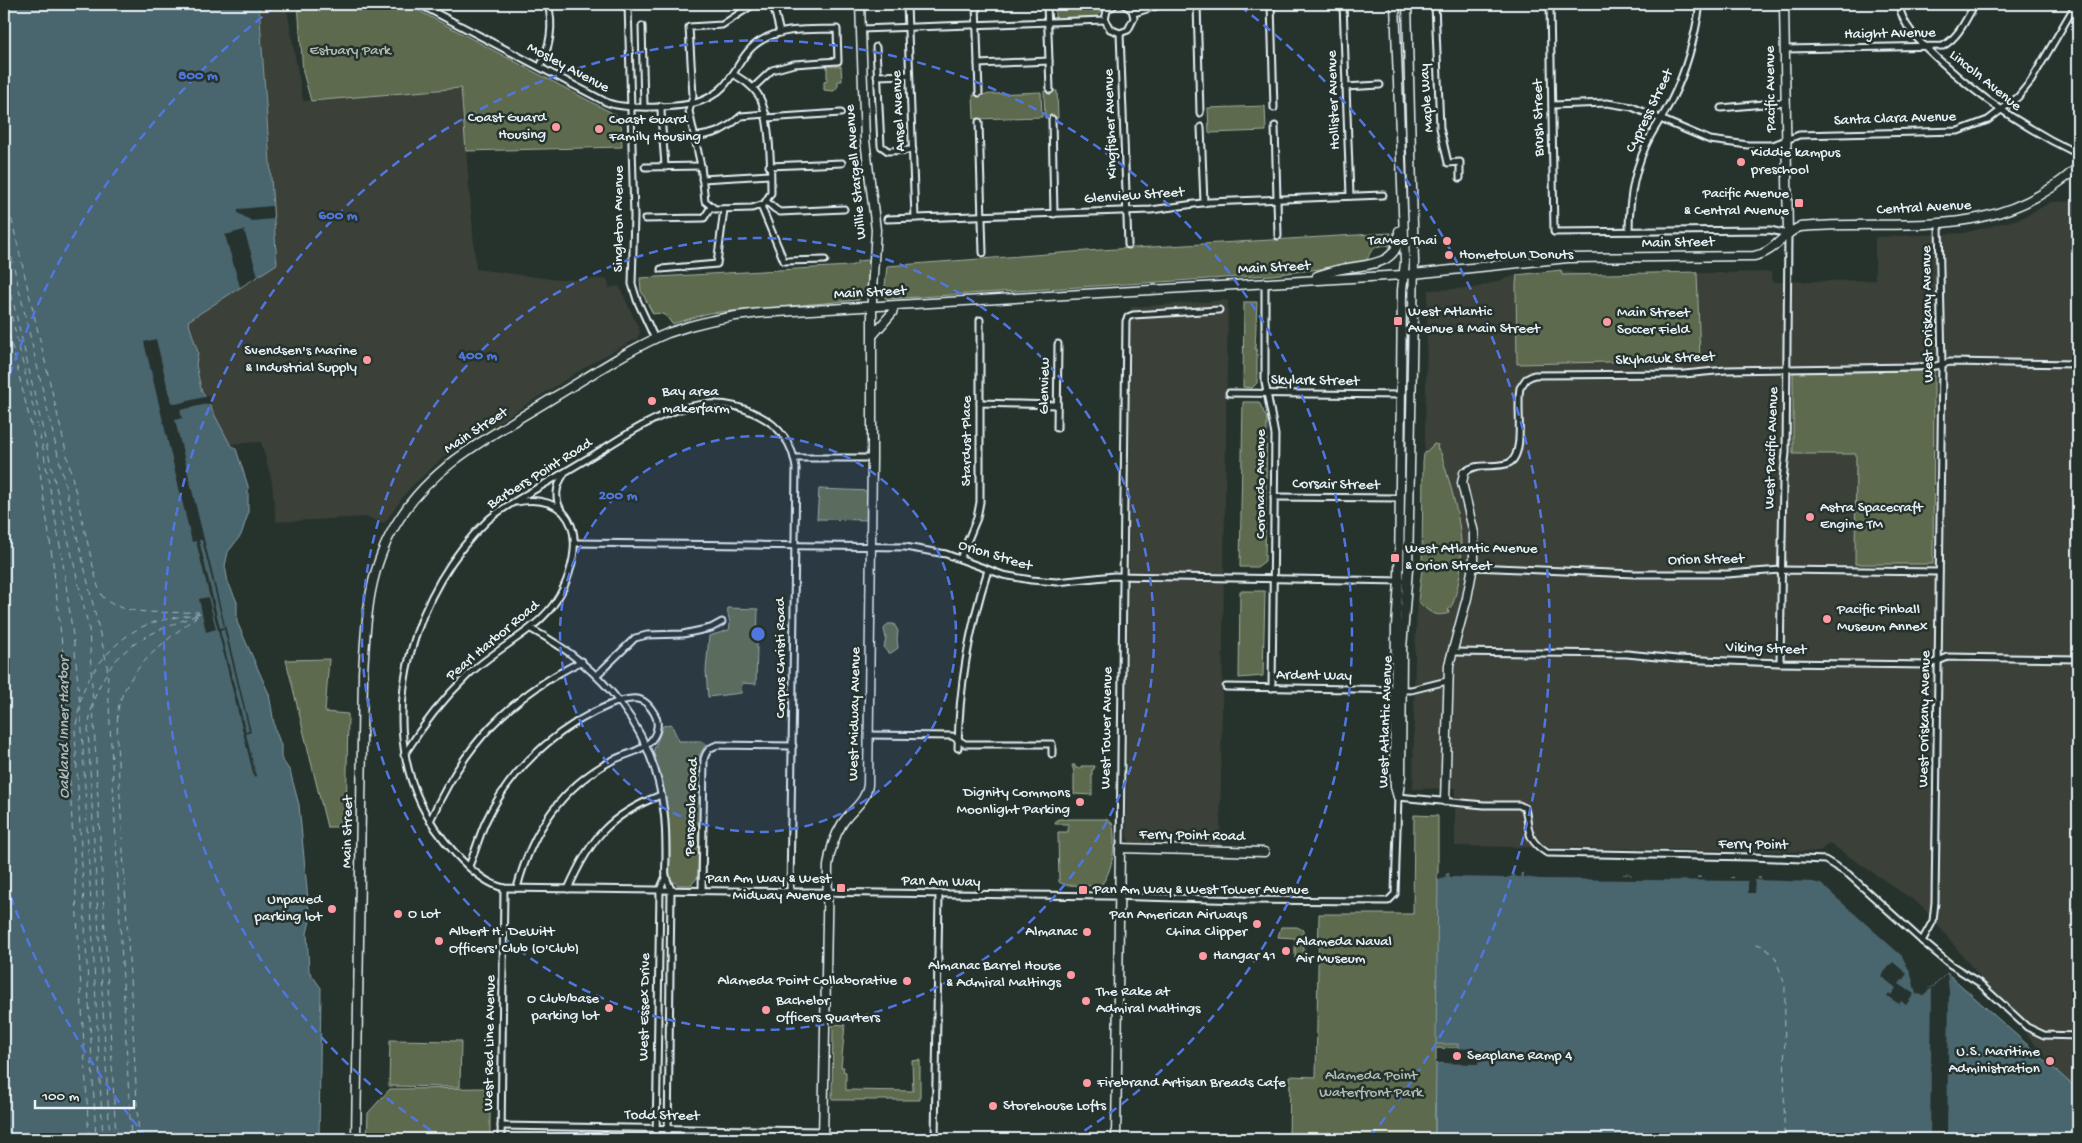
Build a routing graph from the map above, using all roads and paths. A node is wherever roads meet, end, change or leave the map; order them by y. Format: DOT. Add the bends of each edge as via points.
graph roads {
  1 [pos="419,4"];
  2 [pos="548,4"];
  3 [pos="628,4"];
  4 [pos="754,4"];
  5 [pos="775,4"];
  6 [pos="860,4"];
  7 [pos="907,4"];
  8 [pos="976,4"];
  9 [pos="1047,4"];
  10 [pos="1116,4"];
  11 [pos="1123,4"];
  12 [pos="1163,4"];
  13 [pos="1197,4"];
  14 [pos="1271,4"];
  15 [pos="1343,4"];
  16 [pos="1394,4"];
  17 [pos="1407,4"];
  18 [pos="1436,4"];
  19 [pos="1550,4"];
  20 [pos="1700,4"];
  21 [pos="1784,4"];
  22 [pos="1899,4"];
  23 [pos="1975,4"];
  24 [pos="2076,4"];
  25 [pos="1134,13"];
  26 [pos="1105,20"];
  27 [pos="1047,23"];
  28 [pos="977,25"];
  29 [pos="642,26"];
  30 [pos="908,28"];
  31 [pos="860,29"];
  32 [pos="780,33"];
  33 [pos="1120,33"];
  34 [pos="1924,46"];
  35 [pos="876,47"];
  36 [pos="1784,49"];
  37 [pos="1049,61"];
  38 [pos="978,64"];
  39 [pos="540,67"];
  40 [pos="733,74"];
  41 [pos="909,75"];
  42 [pos="877,76"];
  43 [pos="1380,85"];
  44 [pos="1345,87"];
  45 [pos="753,88"];
  46 [pos="1050,90"];
  47 [pos="979,93"];
  48 [pos="1785,102"];
  49 [pos="690,104"];
  50 [pos="1552,104"];
  51 [pos="644,106"];
  52 [pos="661,106"];
  53 [pos="630,107"];
  54 [pos="1274,108"];
  55 [pos="1721,108"];
  56 [pos="2001,111"];
  57 [pos="841,113"];
  58 [pos="1200,113"];
  59 [pos="766,116"];
  60 [pos="1052,119"];
  61 [pos="1661,119"];
  62 [pos="978,122"];
  63 [pos="1275,126"];
  64 [pos="1201,127"];
  65 [pos="693,137"];
  66 [pos="1786,140"];
  67 [pos="1400,143"];
  68 [pos="913,150"];
  69 [pos="2078,154"];
  70 [pos="842,163"];
  71 [pos="701,166"];
  72 [pos="769,166"];
  73 [pos="644,167"];
  74 [pos="664,167"];
  75 [pos="2078,167"];
  76 [pos="770,175"];
  77 [pos="1460,178"];
  78 [pos="702,179"];
  79 [pos="1383,195"];
  80 [pos="1350,196"];
  81 [pos="1276,199"];
  82 [pos="767,202"];
  83 [pos="1204,203"];
  84 [pos="761,206"];
  85 [pos="711,207"];
  86 [pos="724,209"];
  87 [pos="844,209"];
  88 [pos="1126,210"];
  89 [pos="1054,214"];
  90 [pos="982,216"];
  91 [pos="915,218"];
  92 [pos="645,219"];
  93 [pos="887,219"];
  94 [pos="1939,224"];
  95 [pos="1629,231"];
  96 [pos="1554,232"];
  97 [pos="1788,234"];
  98 [pos="1278,236"];
  99 [pos="1128,245"];
  100 [pos="984,253"];
  101 [pos="825,260"];
  102 [pos="661,269"];
  103 [pos="1413,274"];
  104 [pos="1404,275"];
  105 [pos="1305,280"];
  106 [pos="1266,282"];
  107 [pos="894,306"];
  108 [pos="872,307"];
  109 [pos="1219,310"];
  110 [pos="980,320"];
  111 [pos="873,335"];
  112 [pos="655,339"];
  113 [pos="1058,344"];
  114 [pos="2078,364"];
  115 [pos="1942,365"];
  116 [pos="1787,368"];
  117 [pos="1229,393"];
  118 [pos="1266,394"];
  119 [pos="1400,395"];
  120 [pos="980,403"];
  121 [pos="1057,405"];
  122 [pos="1057,428"];
  123 [pos="778,429"];
  124 [pos="794,458"];
  125 [pos="872,458"];
  126 [pos="566,471"];
  127 [pos="1464,473"];
  128 [pos="1274,497"];
  129 [pos="1399,498"];
  130 [pos="511,504"];
  131 [pos="562,511"];
  132 [pos="575,543"];
  133 [pos="794,545"];
  134 [pos="871,546"];
  135 [pos="960,559"];
  136 [pos="1473,567"];
  137 [pos="988,570"];
  138 [pos="1781,570"];
  139 [pos="1939,572"];
  140 [pos="1122,576"];
  141 [pos="1272,579"];
  142 [pos="1403,581"];
  143 [pos="722,622"];
  144 [pos="531,629"];
  145 [pos="1452,652"];
  146 [pos="2078,659"];
  147 [pos="1939,660"];
  148 [pos="582,661"];
  149 [pos="1780,663"];
  150 [pos="597,675"];
  151 [pos="1447,681"];
  152 [pos="1226,687"];
  153 [pos="1272,688"];
  154 [pos="1399,690"];
  155 [pos="620,701"];
  156 [pos="868,735"];
  157 [pos="958,740"];
  158 [pos="646,746"];
  159 [pos="793,746"];
  160 [pos="958,748"];
  161 [pos="1052,754"];
  162 [pos="404,755"];
  163 [pos="661,795"];
  164 [pos="1398,798"];
  165 [pos="1445,801"];
  166 [pos="430,821"];
  167 [pos="1120,848"];
  168 [pos="1264,852"];
  169 [pos="469,866"];
  170 [pos="666,876"];
  171 [pos="504,888"];
  172 [pos="517,888"];
  173 [pos="568,889"];
  174 [pos="660,890"];
  175 [pos="671,890"];
  176 [pos="702,891"];
  177 [pos="790,892"];
  178 [pos="826,893"];
  179 [pos="939,894"];
  180 [pos="1119,896"];
  181 [pos="1922,941"];
  182 [pos="658,978"];
  183 [pos="670,978"];
  184 [pos="2078,1036"];
  185 [pos="657,1042"];
  186 [pos="670,1043"];
  187 [pos="501,1126"];
  188 [pos="656,1128"];
  189 [pos="669,1128"];
  190 [pos="823,1130"];
  191 [pos="356,1139"];
  192 [pos="501,1139"];
  193 [pos="656,1139"];
  194 [pos="668,1139"];
  195 [pos="823,1139"];
  196 [pos="935,1139"];
  197 [pos="1116,1139"];
  1 -- 39 [label="street, Mosley Avenue"];
  2 -- 39 [label="street" via="551,38"];
  3 -- 53 [label="street, Singleton Avenue"];
  4 -- 49 [label="street" via="722,25 689,27 693,96"];
  5 -- 32 [label="street"];
  6 -- 31 [label="street, Willie Stargell Avenue"];
  7 -- 30 [label="street, Ansel Avenue"];
  8 -- 28 [label="street"];
  9 -- 27 [label="street"];
  10 -- 26 [label="street" via="1107,10"];
  11 -- 25 [label="street"];
  12 -- 25 [label="street"];
  13 -- 58 [label="street"];
  14 -- 54 [label="street"];
  15 -- 44 [label="street, Hollister Avenue"];
  16 -- 67 [label="street"];
  17 -- 103 [label="street, West Atlantic Avenue"];
  18 -- 77 [label="street, Maple Way" via="1440,128 1448,163 1460,162"];
  19 -- 50 [label="street, Brush Street"];
  20 -- 61 [label="street, Cypress Street" via="1691,50"];
  21 -- 36 [label="street, Pacific Avenue"];
  22 -- 34 [label="street, Lincoln Avenue" via="1902,18"];
  23 -- 34 [label="street, Haight Avenue" via="1951,41 1943,46"];
  24 -- 56 [label="street, Santa Clara Avenue" via="2030,81"];
  25 -- 33 [label="street" via="1132,26"];
  26 -- 27 [label="street"];
  26 -- 33 [label="street" via="1110,29"];
  27 -- 28 [label="street"];
  27 -- 37 [label="street"];
  28 -- 30 [label="street"];
  28 -- 38 [label="street"];
  29 -- 51 [label="street"];
  30 -- 31 [label="street"];
  30 -- 41 [label="street, Ansel Avenue"];
  31 -- 108 [label="street, Willie Stargell Avenue" via="865,140 876,230"];
  32 -- 40 [label="street, Mosley Avenue" via="754,45"];
  32 -- 45 [label="street, Mosley Avenue" via="837,30 838,61 794,64 772,70"];
  33 -- 88 [label="street, Kingfisher Avenue"];
  34 -- 36 [label="street, Haight Avenue"];
  34 -- 56 [label="street, Lincoln Avenue"];
  35 -- 42 [label="street"];
  36 -- 48 [label="street, Pacific Avenue"];
  37 -- 38 [label="street"];
  37 -- 46 [label="street"];
  38 -- 47 [label="street"];
  39 -- 53 [label="street, Mosley Avenue" via="606,102"];
  40 -- 45 [label="street"];
  40 -- 49 [label="street, Mosley Avenue" via="717,92"];
  41 -- 42 [label="street"];
  41 -- 68 [label="street, Ansel Avenue"];
  42 -- 68 [label="street" via="881,146 888,151"];
  43 -- 44 [label="street"];
  44 -- 80 [label="street, Hollister Avenue"];
  45 -- 59 [label="street"];
  48 -- 55 [label="street"];
  48 -- 66 [label="street, Pacific Avenue"];
  49 -- 52 [label="street, Mosley Avenue"];
  49 -- 65 [label="street"];
  50 -- 61 [label="street, Santa Clara Avenue" via="1620,104"];
  50 -- 96 [label="street, Brush Street"];
  51 -- 52 [label="street, Mosley Avenue"];
  51 -- 53 [label="street, Mosley Avenue"];
  52 -- 74 [label="street"];
  53 -- 112 [label="street, Singleton Avenue" via="634,229 632,284"];
  56 -- 66 [label="street, Santa Clara Avenue" via="1988,120 1958,130 1799,135"];
  56 -- 69 [label="street, Lincoln Avenue"];
  57 -- 59 [label="street"];
  59 -- 65 [label="street" via="741,116 733,125 714,134"];
  59 -- 72 [label="street"];
  60 -- 89 [label="street"];
  61 -- 66 [label="street, Santa Clara Avenue" via="1692,134 1729,144 1772,145"];
  61 -- 95 [label="street, Cypress Street" via="1636,171 1629,209"];
  62 -- 90 [label="street"];
  63 -- 81 [label="street"];
  64 -- 83 [label="street"];
  65 -- 71 [label="street"];
  66 -- 97 [label="street, Pacific Avenue"];
  67 -- 104 [label="street, West Atlantic Avenue"];
  67 -- 105 [label="street" via="1396,148 1399,236 1396,248 1388,258 1377,263"];
  68 -- 91 [label="street, Ansel Avenue"];
  70 -- 72 [label="street"];
  71 -- 74 [label="street"];
  71 -- 78 [label="street"];
  72 -- 76 [label="street"];
  73 -- 74 [label="street"];
  75 -- 94 [label="street, Central Avenue" via="2043,194 2022,205 1972,220"];
  76 -- 78 [label="street"];
  76 -- 82 [label="street" via="771,193"];
  78 -- 85 [label="street" via="705,201"];
  79 -- 80 [label="street, Glenview Street"];
  80 -- 81 [label="street, Glenview Street"];
  81 -- 83 [label="street, Glenview Street"];
  81 -- 98 [label="street"];
  82 -- 84 [label="street"];
  82 -- 87 [label="street" via="780,212"];
  83 -- 88 [label="street, Glenview Street"];
  84 -- 86 [label="street"];
  84 -- 101 [label="street" via="784,261"];
  85 -- 86 [label="street"];
  85 -- 92 [label="street" via="704,218"];
  86 -- 102 [label="street" via="717,264"];
  88 -- 89 [label="street, Glenview Street"];
  88 -- 99 [label="street, Kingfisher Avenue"];
  89 -- 90 [label="street, Glenview Street"];
  90 -- 91 [label="street, Glenview Street"];
  90 -- 100 [label="street"];
  91 -- 93 [label="street, Glenview Street"];
  94 -- 97 [label="street, Central Avenue" via="1816,226"];
  94 -- 115 [label="street, West Oriskany Avenue"];
  95 -- 96 [label="street, Main Street"];
  95 -- 97 [label="street, Main Street" via="1770,230"];
  97 -- 103 [label="street, Main Street" via="1770,250 1754,256 1568,258"];
  97 -- 116 [label="street, West Pacific Avenue"];
  103 -- 104 [label="street, Main Street"];
  103 -- 142 [label="street, West Atlantic Avenue"];
  104 -- 105 [label="street, Main Street"];
  104 -- 119 [label="street, West Atlantic Avenue"];
  105 -- 106 [label="street, Main Street"];
  106 -- 107 [label="street, Main Street"];
  106 -- 118 [label="street, Coronado Avenue"];
  107 -- 108 [label="street, Main Street"];
  107 -- 111 [label="street"];
  108 -- 111 [label="street, West Midway Avenue"];
  108 -- 112 [label="street, Main Street" via="742,314 699,323"];
  109 -- 140 [label="street, West Tower Avenue" via="1128,317 1125,327"];
  110 -- 120 [label="street, Stardust Place"];
  111 -- 125 [label="street, West Midway Avenue"];
  112 -- 191 [label="street, Main Street" via="477,444 444,468 405,510 377,564 366,613 363,673"];
  113 -- 121 [label="street, Glenview"];
  114 -- 115 [label="street, Skyhawk Street" via="1950,362"];
  115 -- 116 [label="street, Skyhawk Street"];
  115 -- 139 [label="street, West Oriskany Avenue"];
  116 -- 127 [label="street, Skyhawk Street" via="1684,374 1534,376 1522,383 1519,392 1518,450 1514,459 1506,464 1471,467"];
  116 -- 138 [label="street, West Pacific Avenue"];
  117 -- 118 [label="street, Skylark Street"];
  118 -- 119 [label="street, Skylark Street"];
  118 -- 128 [label="street, Coronado Avenue" via="1275,434"];
  119 -- 129 [label="street, West Atlantic Avenue"];
  120 -- 121 [label="street"];
  120 -- 135 [label="street, Stardust Place" via="979,511"];
  121 -- 122 [label="street, Glenview"];
  123 -- 124 [label="street, Corpus Christi Road" via="786,438"];
  123 -- 126 [label="street, Barbers Point Road" via="763,417 734,406 712,403 687,406 654,419"];
  124 -- 125 [label="street"];
  124 -- 133 [label="street, Corpus Christi Road"];
  125 -- 134 [label="street, West Midway Avenue"];
  126 -- 130 [label="street, Barbers Point Road"];
  126 -- 131 [label="street, Pearl Harbor Road" via="556,492"];
  127 -- 136 [label="street" via="1462,483 1474,533"];
  128 -- 129 [label="street, Corsair Street"];
  128 -- 141 [label="street, Coronado Avenue"];
  129 -- 142 [label="street, West Atlantic Avenue"];
  130 -- 131 [label="street" via="538,501"];
  130 -- 162 [label="street, Barbers Point Road" via="487,521 459,553 424,615 404,685 401,718"];
  131 -- 132 [label="street, Pearl Harbor Road" via="571,524"];
  132 -- 133 [label="street, Orion Street"];
  132 -- 144 [label="street, Pearl Harbor Road" via="571,569 561,593 548,614"];
  133 -- 134 [label="street, Orion Street"];
  133 -- 159 [label="street, Corpus Christi Road"];
  134 -- 135 [label="street, Orion Street" via="920,548"];
  134 -- 156 [label="street, West Midway Avenue"];
  135 -- 137 [label="street, Orion Street"];
  136 -- 138 [label="street, Orion Street" via="1642,574"];
  136 -- 145 [label="street"];
  137 -- 140 [label="street, Orion Street" via="1044,582"];
  137 -- 157 [label="street" via="964,661"];
  138 -- 139 [label="street, Orion Street"];
  138 -- 149 [label="street, West Pacific Avenue"];
  139 -- 147 [label="street, West Oriskany Avenue"];
  140 -- 141 [label="street, Orion Street"];
  140 -- 167 [label="street, West Tower Avenue"];
  141 -- 142 [label="street, Orion Street"];
  141 -- 153 [label="street, Coronado Avenue"];
  142 -- 154 [label="street, West Atlantic Avenue"];
  143 -- 150 [label="street" via="683,634 635,638"];
  144 -- 148 [label="street, West Essex Drive"];
  144 -- 162 [label="street, Pearl Harbor Road" via="491,656 458,685"];
  145 -- 149 [label="street, Viking Street" via="1628,654"];
  145 -- 151 [label="street"];
  146 -- 147 [label="street, Viking Street" via="1948,657"];
  147 -- 149 [label="street, Viking Street" via="1928,665"];
  147 -- 181 [label="street, West Oriskany Avenue" via="1935,912"];
  148 -- 150 [label="street, West Essex Drive"];
  148 -- 166 [label="street" via="529,691 493,723 458,766"];
  150 -- 155 [label="street, West Essex Drive"];
  151 -- 154 [label="street, Ardent Way"];
  151 -- 165 [label="street"];
  152 -- 153 [label="street, Ardent Way"];
  153 -- 154 [label="street, Ardent Way"];
  154 -- 164 [label="street, West Atlantic Avenue" via="1401,776"];
  155 -- 158 [label="street, West Essex Drive"];
  155 -- 158 [label="street" via="632,698 650,706 657,730"];
  155 -- 169 [label="street" via="569,726 523,766 493,808"];
  156 -- 157 [label="street" via="952,736"];
  156 -- 178 [label="street, West Midway Avenue" via="867,791 842,824 832,844"];
  157 -- 160 [label="street"];
  157 -- 161 [label="street" via="965,744 1052,744"];
  158 -- 163 [label="street, West Essex Drive"];
  158 -- 172 [label="street" via="592,773 557,805 529,850"];
  159 -- 176 [label="street, Pensacola Road" via="718,745 706,753"];
  159 -- 177 [label="street, Corpus Christi Road"];
  162 -- 166 [label="street, Barbers Point Road" via="414,789"];
  163 -- 170 [label="street, West Essex Drive" via="666,827"];
  163 -- 173 [label="street" via="637,805 606,828 586,850"];
  164 -- 165 [label="street, Ferry Point"];
  164 -- 180 [label="street, Pan Am Way" via="1395,894 1388,901"];
  165 -- 181 [label="street, Ferry Point" via="1522,805 1530,836 1542,851 1552,854 1825,860 1835,864 1867,890"];
  166 -- 169 [label="street, Barbers Point Road"];
  167 -- 168 [label="street, Ferry Point Road"];
  167 -- 180 [label="street, West Tower Avenue"];
  169 -- 171 [label="street, Barbers Point Road" via="494,885"];
  170 -- 174 [label="street, West Essex Drive"];
  170 -- 175 [label="street, West Essex Drive"];
  171 -- 172 [label="street, Pan Am Way"];
  171 -- 187 [label="street, West Red Line Avenue"];
  172 -- 173 [label="street, Pan Am Way"];
  173 -- 174 [label="street, Pan Am Way"];
  174 -- 175 [label="street, Pan Am Way"];
  174 -- 182 [label="street, West Essex Drive"];
  175 -- 176 [label="street, Pan Am Way"];
  175 -- 183 [label="street, West Essex Drive"];
  176 -- 177 [label="street, Pan Am Way"];
  177 -- 178 [label="street, Pan Am Way"];
  178 -- 179 [label="street, Pan Am Way"];
  178 -- 190 [label="street, West Midway Avenue"];
  179 -- 180 [label="street, Pan Am Way"];
  179 -- 196 [label="street"];
  180 -- 197 [label="street, West Tower Avenue"];
  181 -- 184 [label="street, Ferry Point" via="1978,982 2027,1027 2044,1035"];
  182 -- 183 [label="street"];
  182 -- 185 [label="street, West Essex Drive"];
  183 -- 186 [label="street, West Essex Drive"];
  185 -- 186 [label="street"];
  185 -- 188 [label="street, West Essex Drive"];
  186 -- 189 [label="street, West Essex Drive"];
  187 -- 188 [label="street, Todd Street"];
  187 -- 192 [label="street, West Red Line Avenue"];
  188 -- 189 [label="street, Todd Street"];
  188 -- 193 [label="street, West Essex Drive"];
  189 -- 190 [label="street, Todd Street"];
  189 -- 194 [label="street, West Essex Drive"];
  190 -- 195 [label="street, West Midway Avenue"];
}
